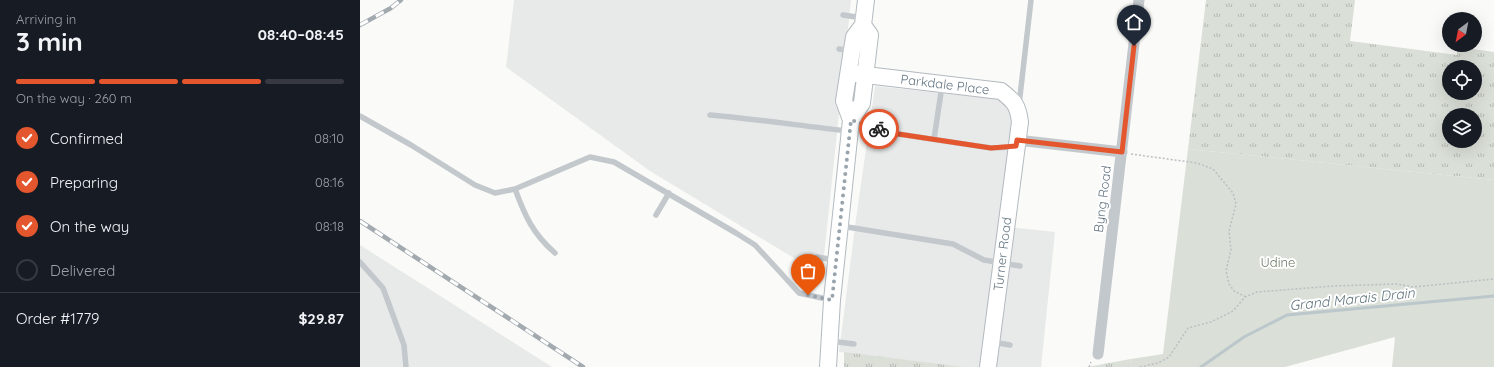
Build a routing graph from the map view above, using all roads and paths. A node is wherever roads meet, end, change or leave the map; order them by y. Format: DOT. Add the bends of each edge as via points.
graph roads {
  1 [pos="866,0"];
  2 [pos="1031,0"];
  3 [pos="1139,0"];
  4 [pos="843,15"];
  5 [pos="863,22"];
  6 [pos="849,73"];
  7 [pos="865,75"];
  8 [pos="942,84"];
  9 [pos="1018,109"];
  10 [pos="710,115"];
  11 [pos="360,116"];
  12 [pos="851,126"];
  13 [pos="934,139"];
  14 [pos="1017,143"];
  15 [pos="1122,152"];
  16 [pos="1134,155"];
  17 [pos="515,189"];
  18 [pos="669,193"];
  19 [pos="656,215"];
  20 [pos="841,226"];
  21 [pos="555,253"];
  22 [pos="817,257"];
  23 [pos="837,260"];
  24 [pos="360,262"];
  25 [pos="1001,263"];
  26 [pos="1020,266"];
  27 [pos="1494,279"];
  28 [pos="1246,297"];
  29 [pos="832,300"];
  30 [pos="830,341"];
  31 [pos="991,342"];
  32 [pos="854,344"];
  33 [pos="1010,345"];
  34 [pos="1098,354"];
  35 [pos="406,367"];
  36 [pos="828,367"];
  37 [pos="988,367"];
  38 [pos="1140,367"];
  1 -- 5 [label="main road"];
  2 -- 9 [label="lane"];
  3 -- 15 [label="street, Byng Road"];
  4 -- 5 [label="lane"];
  5 -- 6 [label="main road" via="845,50"];
  5 -- 7 [label="main road" via="870,35"];
  6 -- 7 [label="main road, Parkdale Place"];
  6 -- 12 [label="main road" via="844,101"];
  7 -- 8 [label="main road, Parkdale Place"];
  7 -- 12 [label="main road" via="862,103"];
  8 -- 9 [label="main road, Parkdale Place" via="1001,91"];
  8 -- 13 [label="lane"];
  9 -- 14 [label="main road" via="1020,122"];
  10 -- 12 [label="lane" via="797,126"];
  11 -- 17 [label="lane" via="475,185 495,193"];
  12 -- 13 [label="lane"];
  12 -- 20 [label="main road"];
  13 -- 14 [label="lane" via="991,148"];
  14 -- 15 [label="street"];
  14 -- 25 [label="main road, Turner Road"];
  15 -- 34 [label="street, Byng Road"];
  16 -- 28 [label="path" via="1197,163 1213,169 1233,193 1236,204 1229,231 1231,250 1226,271 1229,284 1234,291"];
  17 -- 18 [label="lane" via="590,157 614,162"];
  17 -- 21 [label="lane" via="525,215 542,242"];
  18 -- 19 [label="lane"];
  18 -- 29 [label="lane" via="755,246 799,293"];
  20 -- 23 [label="main road"];
  20 -- 25 [label="lane" via="953,244 984,260"];
  22 -- 23 [label="lane"];
  23 -- 29 [label="main road"];
  24 -- 35 [label="lane" via="383,288 404,345"];
  25 -- 26 [label="lane"];
  25 -- 31 [label="main road, Turner Road"];
  27 -- 28 [label="path" via="1413,287 1398,284 1326,287 1258,292"];
  28 -- 38 [label="path" via="1233,310 1211,322 1188,328 1169,357 1158,363"];
  29 -- 30 [label="main road"];
  30 -- 32 [label="lane"];
  30 -- 36 [label="main road"];
  31 -- 33 [label="lane"];
  31 -- 37 [label="main road, Turner Road"];
}
